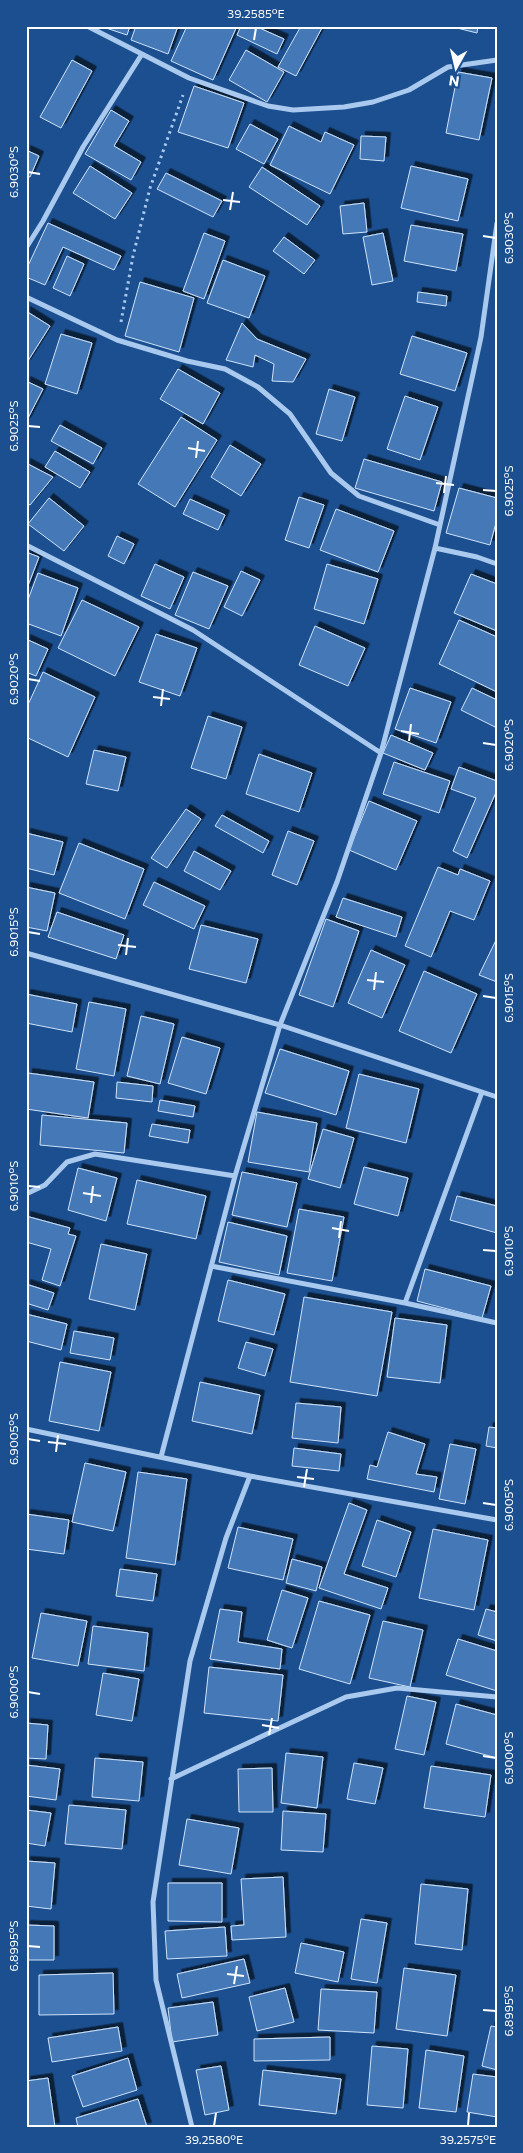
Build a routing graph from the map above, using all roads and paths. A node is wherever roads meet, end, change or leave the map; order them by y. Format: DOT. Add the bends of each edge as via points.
graph roads {
  1 [pos="87,26"];
  2 [pos="142,54"];
  3 [pos="497,60"];
  4 [pos="189,78"];
  5 [pos="497,223"];
  6 [pos="26,248"];
  7 [pos="26,296"];
  8 [pos="117,340"];
  9 [pos="440,525"];
  10 [pos="26,545"];
  11 [pos="435,548"];
  12 [pos="497,564"];
  13 [pos="382,752"];
  14 [pos="26,954"];
  15 [pos="280,1025"];
  16 [pos="482,1092"];
  17 [pos="497,1097"];
  18 [pos="235,1176"];
  19 [pos="26,1194"];
  20 [pos="211,1266"];
  21 [pos="405,1302"];
  22 [pos="497,1323"];
  23 [pos="26,1429"];
  24 [pos="161,1457"];
  25 [pos="250,1476"];
  26 [pos="497,1520"];
  27 [pos="497,1697"];
  28 [pos="171,1779"];
  29 [pos="192,2127"];
  1 -- 2 [label="street"];
  2 -- 4 [label="street"];
  2 -- 6 [label="street" via="83,146 44,221"];
  3 -- 4 [label="street" via="448,67 409,90 373,102 293,110 268,106"];
  4 -- 8 [label="path" via="150,188"];
  5 -- 9 [label="street" via="481,337"];
  7 -- 8 [label="street"];
  8 -- 9 [label="street" via="225,369 258,387 290,414 331,473 359,496"];
  9 -- 11 [label="street"];
  10 -- 13 [label="street" via="193,630"];
  11 -- 12 [label="street"];
  11 -- 13 [label="street"];
  13 -- 15 [label="street" via="337,882"];
  14 -- 15 [label="street"];
  15 -- 16 [label="street"];
  15 -- 18 [label="street"];
  16 -- 17 [label="street"];
  16 -- 21 [label="street"];
  18 -- 19 [label="street" via="95,1154 67,1162 45,1184"];
  18 -- 20 [label="street"];
  20 -- 21 [label="street"];
  20 -- 24 [label="street"];
  21 -- 22 [label="street"];
  23 -- 24 [label="street"];
  24 -- 25 [label="street"];
  25 -- 26 [label="street"];
  25 -- 28 [label="street" via="226,1538 190,1661"];
  27 -- 28 [label="street" via="397,1688 346,1697"];
  28 -- 29 [label="street" via="153,1902 156,1980"];
}
